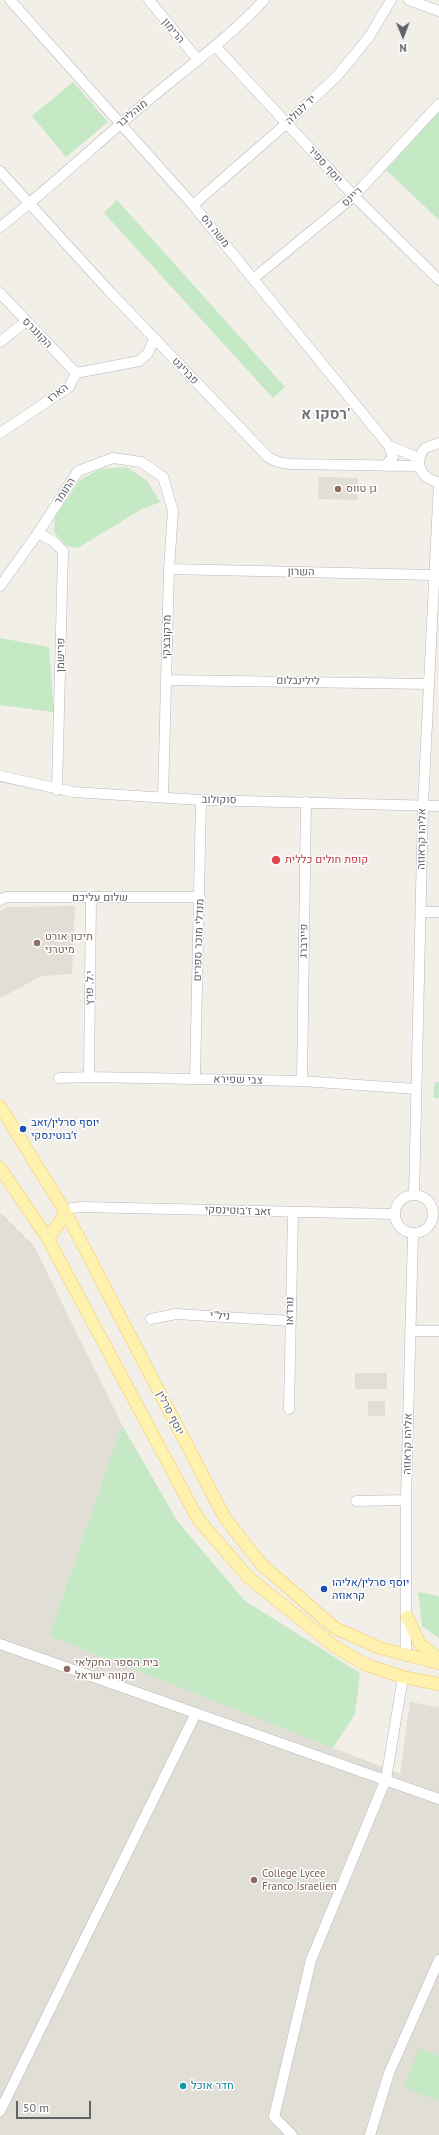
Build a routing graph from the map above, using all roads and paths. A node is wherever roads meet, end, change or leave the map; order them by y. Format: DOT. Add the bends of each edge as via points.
graph roads {
  1 [pos="10,0"];
  2 [pos="149,0"];
  3 [pos="264,0"];
  4 [pos="391,0"];
  5 [pos="409,0"];
  6 [pos="439,11"];
  7 [pos="215,46"];
  8 [pos="198,60"];
  9 [pos="439,104"];
  10 [pos="121,123"];
  11 [pos="288,123"];
  12 [pos="0,171"];
  13 [pos="354,196"];
  14 [pos="29,204"];
  15 [pos="193,205"];
  16 [pos="0,227"];
  17 [pos="438,277"];
  18 [pos="253,280"];
  19 [pos="0,293"];
  20 [pos="25,322"];
  21 [pos="154,339"];
  22 [pos="0,342"];
  23 [pos="76,373"];
  24 [pos="0,433"];
  25 [pos="439,443"];
  26 [pos="389,446"];
  27 [pos="419,462"];
  28 [pos="385,466"];
  29 [pos="163,477"];
  30 [pos="439,482"];
  31 [pos="38,533"];
  32 [pos="169,569"];
  33 [pos="433,575"];
  34 [pos="0,586"];
  35 [pos="166,680"];
  36 [pos="429,684"];
  37 [pos="0,776"];
  38 [pos="57,790"];
  39 [pos="163,798"];
  40 [pos="201,800"];
  41 [pos="306,802"];
  42 [pos="423,806"];
  43 [pos="439,806"];
  44 [pos="200,897"];
  45 [pos="91,898"];
  46 [pos="0,900"];
  47 [pos="421,912"];
  48 [pos="439,912"];
  49 [pos="89,1077"];
  50 [pos="59,1078"];
  51 [pos="195,1079"];
  52 [pos="302,1081"];
  53 [pos="416,1089"];
  54 [pos="0,1106"];
  55 [pos="0,1168"];
  56 [pos="52,1190"];
  57 [pos="414,1195"];
  58 [pos="82,1207"];
  59 [pos="66,1213"];
  60 [pos="293,1213"];
  61 [pos="394,1214"];
  62 [pos="436,1215"];
  63 [pos="413,1233"];
  64 [pos="48,1239"];
  65 [pos="151,1319"];
  66 [pos="290,1321"];
  67 [pos="410,1331"];
  68 [pos="439,1331"];
  69 [pos="289,1409"];
  70 [pos="406,1500"];
  71 [pos="356,1501"];
  72 [pos="407,1617"];
  73 [pos="0,1644"];
  74 [pos="406,1656"];
  75 [pos="439,1659"];
  76 [pos="439,1663"];
  77 [pos="403,1677"];
  78 [pos="439,1684"];
  79 [pos="196,1713"];
  80 [pos="386,1780"];
  81 [pos="439,1799"];
  82 [pos="439,1960"];
  83 [pos="0,2111"];
  84 [pos="292,2135"];
  85 [pos="370,2135"];
  1 -- 10 [label="street, משה הס"];
  2 -- 8 [label="street, הרימון"];
  3 -- 7 [label="street, מוהליבר"];
  4 -- 11 [label="street, יד לגולה" via="369,37 338,75"];
  5 -- 6 [label="street"];
  7 -- 8 [label="street, מוהליבר"];
  7 -- 11 [label="street, יוסף ספיר"];
  8 -- 10 [label="street, מוהליבר"];
  9 -- 13 [label="street, ריינס"];
  10 -- 14 [label="street, מוהליבר"];
  10 -- 15 [label="street, משה הס"];
  11 -- 13 [label="street, יוסף ספיר"];
  11 -- 15 [label="street, יד לגולה"];
  12 -- 14 [label="street, פבריגט"];
  13 -- 17 [label="street, יוסף ספיר"];
  13 -- 18 [label="street, ריינס"];
  14 -- 16 [label="street, מוהליבר"];
  14 -- 21 [label="street, פבריגט"];
  15 -- 18 [label="street, משה הס"];
  18 -- 26 [label="street, משה הס"];
  19 -- 20 [label="street, הקונגרס"];
  20 -- 22 [label="street"];
  20 -- 23 [label="street, הקונגרס"];
  21 -- 23 [label="street, הארז" via="148,353 139,361"];
  21 -- 28 [label="street, פבריגט" via="268,457 290,464"];
  23 -- 24 [label="street, הארז" via="69,387"];
  25 -- 27 [label="street" via="425,448"];
  26 -- 27 [label="street, משה הס"];
  26 -- 28 [label="street" via="393,457"];
  27 -- 28 [label="street, פבריגט"];
  27 -- 30 [label="street" via="426,478"];
  29 -- 31 [label="street, התומר" via="141,462 113,458 78,471"];
  29 -- 32 [label="street, מרקובצקי" via="172,511"];
  30 -- 33 [label="street, אליהו קראוזה"];
  31 -- 34 [label="street, התומר"];
  31 -- 38 [label="street, פרישמן" via="53,541 63,551"];
  32 -- 33 [label="street, השרון"];
  32 -- 35 [label="street, מרקובצקי"];
  33 -- 36 [label="street, אליהו קראוזה"];
  35 -- 36 [label="street, לילינבלום"];
  35 -- 39 [label="street, מרקובצקי"];
  36 -- 42 [label="street, אליהו קראוזה"];
  37 -- 38 [label="street, סוקולוב"];
  38 -- 39 [label="street, סוקולוב"];
  39 -- 40 [label="street, סוקולוב"];
  40 -- 41 [label="street, סוקולוב"];
  40 -- 44 [label="street, מנדלי מוכר ספרים"];
  41 -- 42 [label="street, סוקולוב"];
  41 -- 52 [label="street, פיירברג"];
  42 -- 43 [label="street, סוקולוב"];
  42 -- 47 [label="street, אליהו קראוזה"];
  44 -- 45 [label="street, שלום עליכם"];
  44 -- 51 [label="street, מנדלי מוכר ספרים"];
  45 -- 46 [label="street, שלום עליכם" via="6,897"];
  45 -- 49 [label="street, י.ל. פרץ"];
  47 -- 48 [label="street"];
  47 -- 53 [label="street, אליהו קראוזה"];
  49 -- 50 [label="street, צבי שפירא"];
  49 -- 51 [label="street, צבי שפירא"];
  51 -- 52 [label="street, צבי שפירא"];
  52 -- 53 [label="street, צבי שפירא"];
  53 -- 57 [label="street, אליהו קראוזה"];
  54 -- 56 [label="main road, יוסף סרלין"];
  55 -- 64 [label="main road"];
  56 -- 58 [label="street, זאב ז'בוטינסקי" via="66,1201"];
  56 -- 59 [label="main road, יוסף סרלין"];
  57 -- 61 [label="street" via="398,1203"];
  57 -- 62 [label="street" via="420,1196 430,1204"];
  58 -- 59 [label="street, זאב ז'בוטינסקי" via="72,1208"];
  58 -- 60 [label="street, זאב ז'בוטינסקי"];
  59 -- 64 [label="main road"];
  59 -- 74 [label="main road, יוסף סרלין" via="225,1518 261,1564 335,1628 380,1648"];
  60 -- 61 [label="street, זאב ז'בוטינסקי"];
  60 -- 66 [label="street, נורדאו"];
  61 -- 63 [label="street" via="402,1230"];
  62 -- 63 [label="street" via="424,1230"];
  63 -- 67 [label="street, אליהו קראוזה"];
  64 -- 77 [label="main road" via="198,1519 248,1577 334,1646 366,1665"];
  65 -- 66 [label="street, ניל\"י" via="176,1314"];
  66 -- 69 [label="street, נורדאו"];
  67 -- 68 [label="street"];
  67 -- 70 [label="street, אליהו קראוזה"];
  70 -- 71 [label="street"];
  70 -- 72 [label="street, אליהו קראוזה"];
  72 -- 74 [label="street, אליהו קראוזה"];
  72 -- 75 [label="main road" via="420,1644"];
  73 -- 79 [label="street"];
  74 -- 76 [label="main road, יוסף סרלין"];
  74 -- 77 [label="main road"];
  77 -- 78 [label="main road"];
  77 -- 80 [label="street"];
  79 -- 80 [label="street"];
  79 -- 83 [label="street"];
  80 -- 81 [label="street"];
  80 -- 84 [label="street" via="311,1960 274,2117"];
  82 -- 85 [label="street" via="389,2073"];
}
